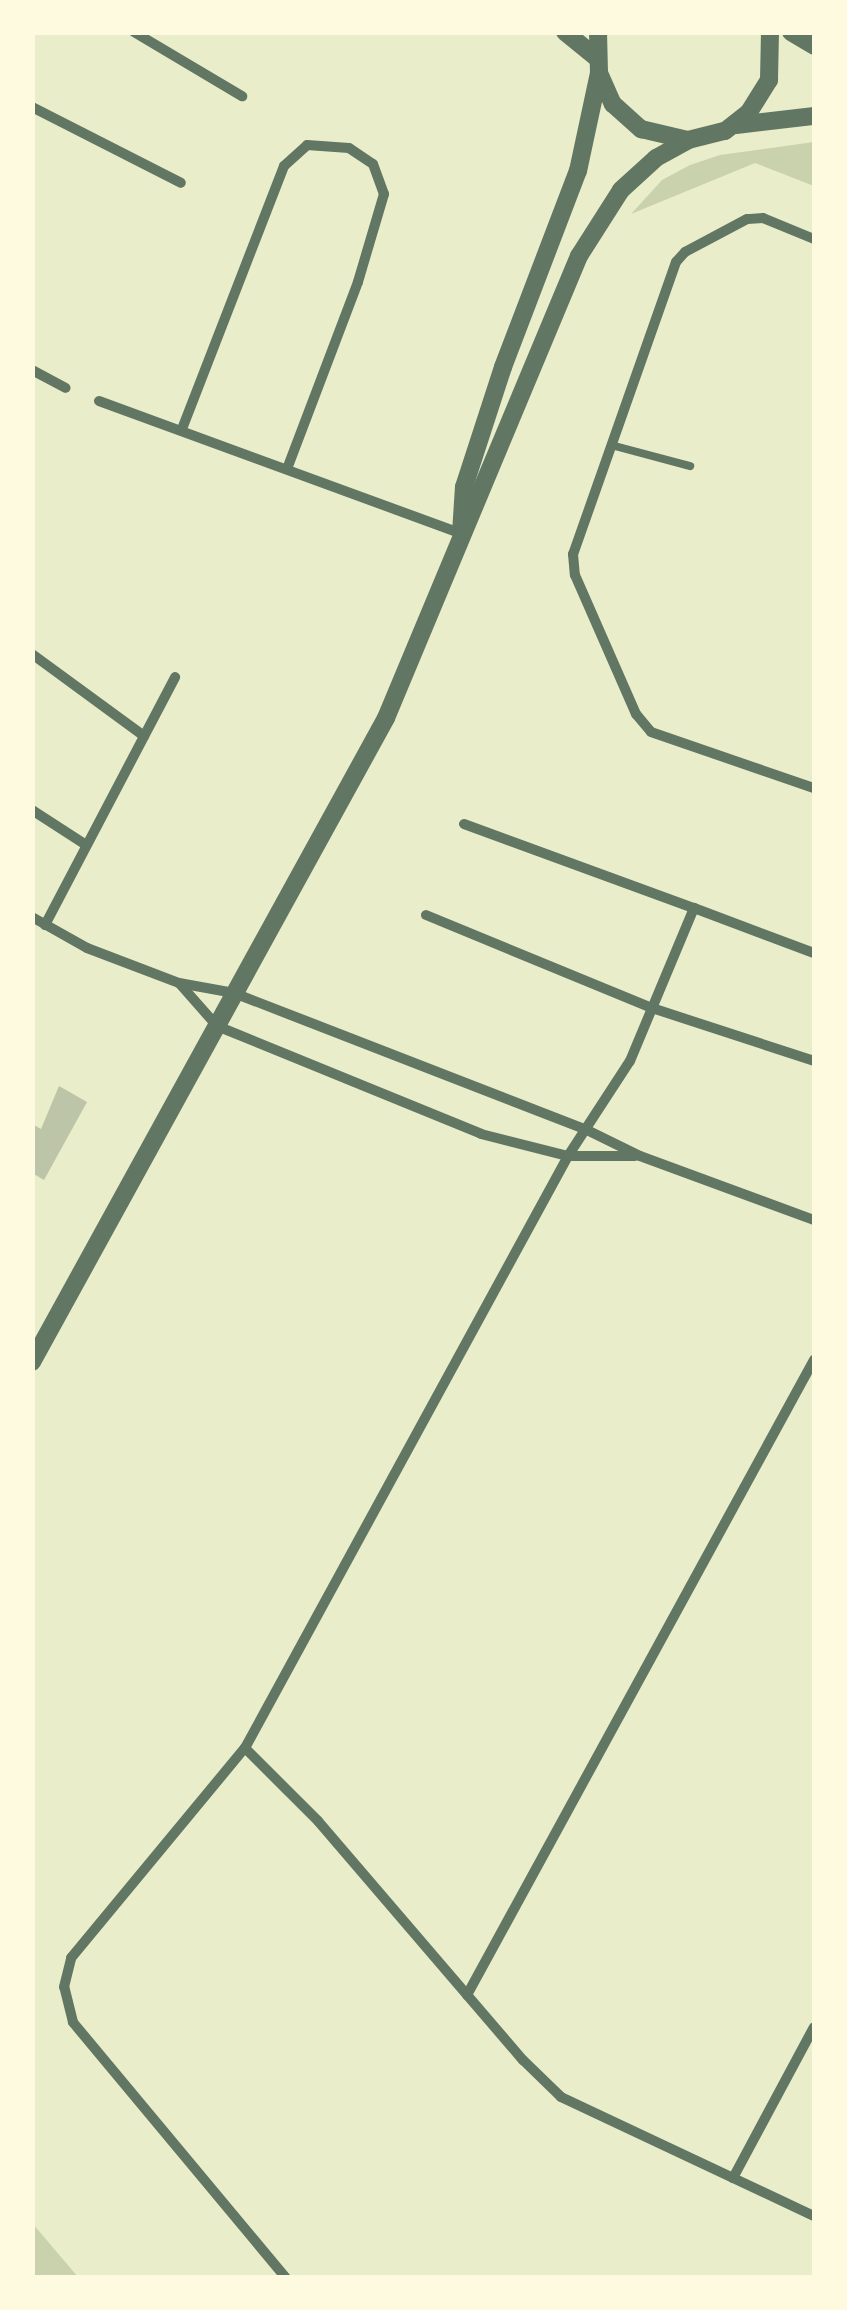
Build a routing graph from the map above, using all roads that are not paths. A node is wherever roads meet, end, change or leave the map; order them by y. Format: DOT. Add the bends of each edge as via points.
graph roads {
  1 [pos="134,32"];
  2 [pos="565,32"];
  3 [pos="598,32"];
  4 [pos="770,32"];
  5 [pos="791,32"];
  6 [pos="814,46"];
  7 [pos="598,65"];
  8 [pos="242,96"];
  9 [pos="32,107"];
  10 [pos="814,116"];
  11 [pos="734,125"];
  12 [pos="688,140"];
  13 [pos="182,183"];
  14 [pos="814,239"];
  15 [pos="32,370"];
  16 [pos="66,388"];
  17 [pos="100,401"];
  18 [pos="182,429"];
  19 [pos="611,445"];
  20 [pos="690,466"];
  21 [pos="287,469"];
  22 [pos="460,534"];
  23 [pos="32,654"];
  24 [pos="175,677"];
  25 [pos="144,736"];
  26 [pos="814,788"];
  27 [pos="32,810"];
  28 [pos="464,824"];
  29 [pos="86,844"];
  30 [pos="694,908"];
  31 [pos="426,916"];
  32 [pos="32,917"];
  33 [pos="45,924"];
  34 [pos="814,952"];
  35 [pos="179,983"];
  36 [pos="234,993"];
  37 [pos="652,1008"];
  38 [pos="217,1026"];
  39 [pos="814,1062"];
  40 [pos="587,1130"];
  41 [pos="568,1156"];
  42 [pos="640,1156"];
  43 [pos="814,1220"];
  44 [pos="814,1360"];
  45 [pos="32,1362"];
  46 [pos="245,1748"];
  47 [pos="467,1994"];
  48 [pos="814,2028"];
  49 [pos="733,2178"];
  50 [pos="814,2216"];
  51 [pos="286,2278"];
  1 -- 8 [label="street"];
  2 -- 7 [label="street"];
  3 -- 7 [label="street"];
  4 -- 11 [label="street" via="769,80"];
  5 -- 6 [label="street"];
  7 -- 12 [label="street" via="613,104 627,118 656,136"];
  7 -- 22 [label="street" via="589,133 502,367 464,487"];
  9 -- 13 [label="street"];
  10 -- 11 [label="street"];
  11 -- 12 [label="street"];
  12 -- 22 [label="street" via="621,190 579,256 475,512"];
  14 -- 19 [label="street" via="763,218 747,219 684,252"];
  15 -- 16 [label="street"];
  17 -- 18 [label="street"];
  18 -- 21 [label="street"];
  18 -- 21 [label="street" via="284,166 308,145 350,148 372,164 384,194"];
  19 -- 20 [label="lane"];
  19 -- 26 [label="street" via="573,554 575,575 636,714 652,732"];
  21 -- 22 [label="street"];
  22 -- 36 [label="street" via="386,718"];
  23 -- 25 [label="street"];
  24 -- 25 [label="street"];
  25 -- 29 [label="street"];
  27 -- 29 [label="street"];
  28 -- 30 [label="street"];
  29 -- 33 [label="street"];
  30 -- 34 [label="street"];
  30 -- 37 [label="street"];
  31 -- 37 [label="street"];
  32 -- 33 [label="street"];
  33 -- 35 [label="street" via="87,948"];
  35 -- 36 [label="street"];
  35 -- 38 [label="street"];
  36 -- 38 [label="street"];
  36 -- 40 [label="street"];
  37 -- 39 [label="street"];
  37 -- 40 [label="street" via="630,1061"];
  38 -- 41 [label="street" via="481,1134"];
  38 -- 45 [label="street"];
  40 -- 41 [label="street"];
  40 -- 42 [label="street"];
  41 -- 42 [label="street"];
  41 -- 46 [label="street"];
  42 -- 43 [label="street"];
  44 -- 47 [label="street"];
  46 -- 47 [label="street" via="318,1821"];
  46 -- 51 [label="street" via="80,1945 64,1988 72,2022"];
  47 -- 49 [label="street" via="561,2097"];
  48 -- 49 [label="street"];
  49 -- 50 [label="street"];
}
